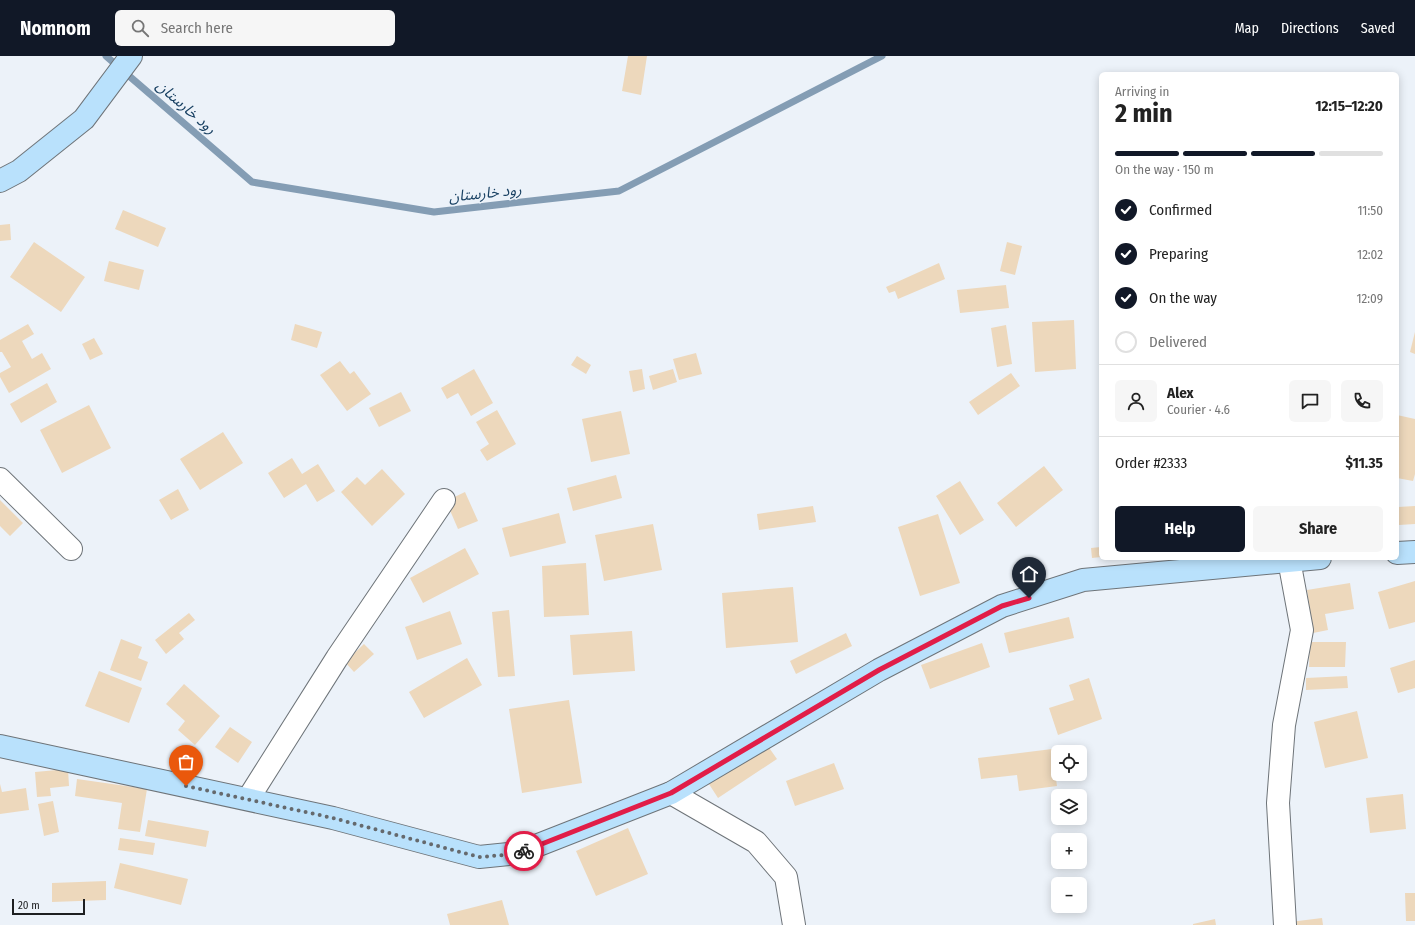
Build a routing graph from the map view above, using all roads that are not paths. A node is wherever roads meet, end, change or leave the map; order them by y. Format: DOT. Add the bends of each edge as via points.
graph roads {
  1 [pos="131,56"];
  2 [pos="0,181"];
  3 [pos="0,480"];
  4 [pos="444,500"];
  5 [pos="71,548"];
  6 [pos="1415,552"];
  7 [pos="1399,553"];
  8 [pos="1289,560"];
  9 [pos="0,746"];
  10 [pos="671,793"];
  11 [pos="248,799"];
  12 [pos="794,925"];
  13 [pos="1284,925"];
  1 -- 2 [label="street" via="84,119 19,171"];
  3 -- 5 [label="street"];
  4 -- 11 [label="street" via="337,658"];
  6 -- 7 [label="street"];
  8 -- 10 [label="street" via="1083,580 1002,606 879,670"];
  8 -- 13 [label="street" via="1302,630 1284,725 1278,803"];
  9 -- 11 [label="street"];
  10 -- 11 [label="street" via="518,854 479,857 333,818"];
  10 -- 12 [label="street" via="756,842 786,877"];
}
